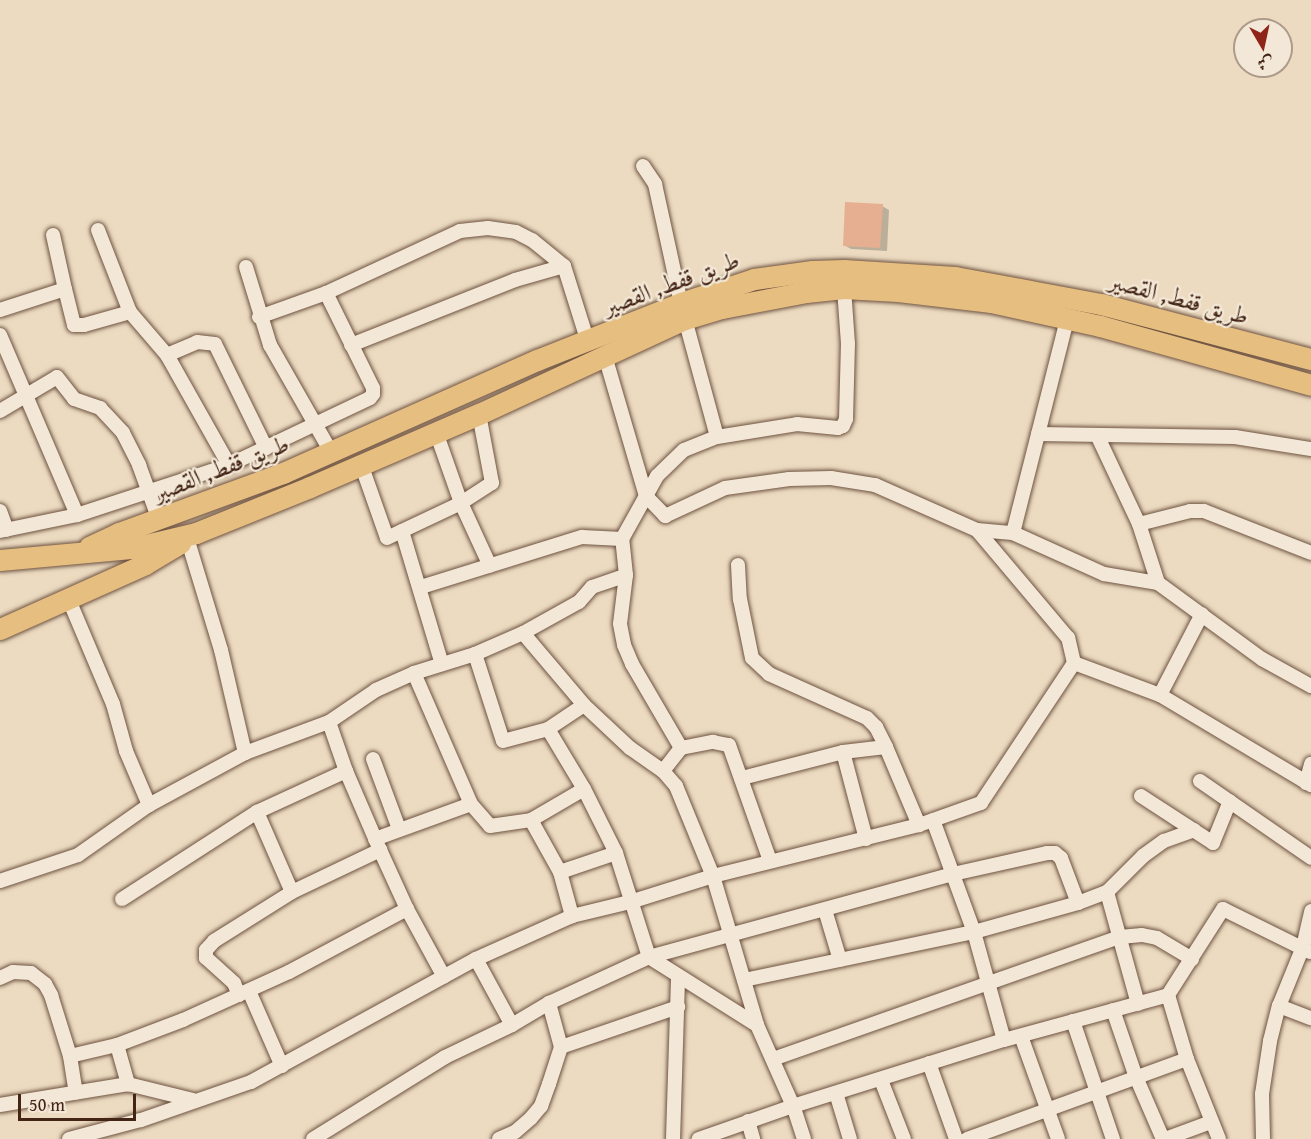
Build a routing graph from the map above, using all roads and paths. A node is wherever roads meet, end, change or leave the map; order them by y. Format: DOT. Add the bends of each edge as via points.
graph roads {
  1 [pos="643,166"];
  2 [pos="98,230"];
  3 [pos="53,235"];
  4 [pos="564,266"];
  5 [pos="246,267"];
  6 [pos="844,288"];
  7 [pos="65,290"];
  8 [pos="326,293"];
  9 [pos="0,310"];
  10 [pos="683,311"];
  11 [pos="130,312"];
  12 [pos="1149,316"];
  13 [pos="259,317"];
  14 [pos="1067,319"];
  15 [pos="0,335"];
  16 [pos="1143,338"];
  17 [pos="588,342"];
  18 [pos="351,345"];
  19 [pos="167,355"];
  20 [pos="605,356"];
  21 [pos="1311,359"];
  22 [pos="1311,385"];
  23 [pos="28,396"];
  24 [pos="0,411"];
  25 [pos="479,414"];
  26 [pos="316,425"];
  27 [pos="436,432"];
  28 [pos="1038,434"];
  29 [pos="717,437"];
  30 [pos="1098,437"];
  31 [pos="266,448"];
  32 [pos="1311,449"];
  33 [pos="331,452"];
  34 [pos="229,465"];
  35 [pos="361,465"];
  36 [pos="149,492"];
  37 [pos="646,496"];
  38 [pos="461,503"];
  39 [pos="0,511"];
  40 [pos="77,515"];
  41 [pos="159,520"];
  42 [pos="1139,524"];
  43 [pos="4,530"];
  44 [pos="977,530"];
  45 [pos="402,531"];
  46 [pos="1013,533"];
  47 [pos="191,536"];
  48 [pos="622,539"];
  49 [pos="81,551"];
  50 [pos="1311,553"];
  51 [pos="0,560"];
  52 [pos="738,565"];
  53 [pos="489,566"];
  54 [pos="626,575"];
  55 [pos="1158,584"];
  56 [pos="421,587"];
  57 [pos="69,600"];
  58 [pos="1202,614"];
  59 [pos="0,630"];
  60 [pos="524,633"];
  61 [pos="475,654"];
  62 [pos="1074,663"];
  63 [pos="442,664"];
  64 [pos="414,673"];
  65 [pos="1311,686"];
  66 [pos="1160,695"];
  67 [pos="584,705"];
  68 [pos="329,722"];
  69 [pos="549,729"];
  70 [pos="886,747"];
  71 [pos="681,748"];
  72 [pos="843,752"];
  73 [pos="245,753"];
  74 [pos="373,759"];
  75 [pos="1311,764"];
  76 [pos="346,771"];
  77 [pos="663,771"];
  78 [pos="742,778"];
  79 [pos="1200,781"];
  80 [pos="1309,784"];
  81 [pos="584,789"];
  82 [pos="1141,796"];
  83 [pos="1230,801"];
  84 [pos="471,804"];
  85 [pos="149,805"];
  86 [pos="257,812"];
  87 [pos="531,820"];
  88 [pos="933,820"];
  89 [pos="919,825"];
  90 [pos="399,829"];
  91 [pos="1194,830"];
  92 [pos="866,838"];
  93 [pos="378,844"];
  94 [pos="616,853"];
  95 [pos="1311,858"];
  96 [pos="770,861"];
  97 [pos="560,872"];
  98 [pos="953,874"];
  99 [pos="712,876"];
  100 [pos="0,881"];
  101 [pos="292,892"];
  102 [pos="1107,892"];
  103 [pos="122,899"];
  104 [pos="630,902"];
  105 [pos="1078,903"];
  106 [pos="407,909"];
  107 [pos="825,910"];
  108 [pos="1311,911"];
  109 [pos="572,916"];
  110 [pos="974,932"];
  111 [pos="729,936"];
  112 [pos="1120,938"];
  113 [pos="1307,949"];
  114 [pos="649,957"];
  115 [pos="476,959"];
  116 [pos="1192,959"];
  117 [pos="840,960"];
  118 [pos="444,976"];
  119 [pos="678,977"];
  120 [pos="0,978"];
  121 [pos="744,980"];
  122 [pos="987,983"];
  123 [pos="244,993"];
  124 [pos="1168,994"];
  125 [pos="549,1002"];
  126 [pos="1138,1004"];
  127 [pos="1279,1006"];
  128 [pos="678,1007"];
  129 [pos="1113,1010"];
  130 [pos="1311,1018"];
  131 [pos="1073,1021"];
  132 [pos="512,1025"];
  133 [pos="757,1025"];
  134 [pos="1021,1036"];
  135 [pos="1004,1040"];
  136 [pos="117,1045"];
  137 [pos="561,1047"];
  138 [pos="70,1056"];
  139 [pos="773,1059"];
  140 [pos="1187,1059"];
  141 [pos="929,1063"];
  142 [pos="282,1066"];
  143 [pos="1136,1077"];
  144 [pos="881,1080"];
  145 [pos="128,1084"];
  146 [pos="1095,1092"];
  147 [pos="76,1093"];
  148 [pos="836,1093"];
  149 [pos="193,1100"];
  150 [pos="0,1105"];
  151 [pos="793,1106"];
  152 [pos="1048,1109"];
  153 [pos="748,1121"];
  154 [pos="1211,1122"];
  155 [pos="1005,1133"];
  156 [pos="69,1139"];
  157 [pos="313,1139"];
  158 [pos="500,1139"];
  159 [pos="673,1139"];
  160 [pos="699,1139"];
  161 [pos="753,1139"];
  162 [pos="804,1139"];
  163 [pos="850,1139"];
  164 [pos="904,1139"];
  165 [pos="956,1139"];
  166 [pos="967,1139"];
  167 [pos="1058,1139"];
  168 [pos="1113,1139"];
  169 [pos="1164,1139"];
  170 [pos="1219,1139"];
  171 [pos="1263,1139"];
  1 -- 10 [label="street" via="655,184"];
  2 -- 11 [label="street"];
  3 -- 7 [label="street"];
  4 -- 8 [label="street" via="516,232 488,228 460,231"];
  4 -- 17 [label="street"];
  4 -- 18 [label="street" via="515,280"];
  5 -- 13 [label="street"];
  6 -- 10 [label="main road, طريق قفط, القصير"];
  6 -- 14 [label="main road, طريق قفط, القصير" via="991,302"];
  6 -- 29 [label="street" via="848,344 843,426 797,424"];
  7 -- 9 [label="street"];
  7 -- 11 [label="street" via="74,325"];
  8 -- 13 [label="street"];
  8 -- 18 [label="street"];
  10 -- 12 [label="main road, طريق قفط, القصير" via="754,279 844,270 1021,287"];
  10 -- 17 [label="main road, طريق قفط, القصير"];
  10 -- 20 [label="main road, طريق قفط, القصير"];
  10 -- 29 [label="street"];
  11 -- 19 [label="street"];
  12 -- 16 [label="main road"];
  12 -- 21 [label="main road, طريق قفط, القصير"];
  13 -- 26 [label="street" via="270,345"];
  14 -- 16 [label="main road, طريق قفط, القصير"];
  14 -- 28 [label="street"];
  15 -- 23 [label="street"];
  16 -- 22 [label="main road, طريق قفط, القصير"];
  17 -- 33 [label="main road, طريق قفط, القصير" via="537,360"];
  18 -- 26 [label="street" via="374,394"];
  19 -- 31 [label="street" via="197,342 215,344"];
  19 -- 34 [label="street"];
  20 -- 25 [label="main road, طريق قفط, القصير"];
  20 -- 37 [label="street"];
  23 -- 24 [label="street"];
  23 -- 36 [label="street" via="57,377 74,399 100,408 123,433"];
  23 -- 40 [label="street"];
  25 -- 27 [label="main road, طريق قفط, القصير"];
  25 -- 38 [label="street" via="492,483"];
  26 -- 31 [label="street"];
  26 -- 33 [label="street"];
  27 -- 35 [label="main road, طريق قفط, القصير"];
  27 -- 38 [label="street"];
  28 -- 30 [label="street"];
  28 -- 46 [label="street"];
  29 -- 37 [label="street" via="684,450 670,461"];
  30 -- 32 [label="street" via="1235,437"];
  30 -- 42 [label="street"];
  31 -- 34 [label="street"];
  33 -- 41 [label="main road, طريق قفط, القصير"];
  34 -- 36 [label="street"];
  35 -- 45 [label="street" via="387,538"];
  35 -- 47 [label="main road, طريق قفط, القصير"];
  36 -- 40 [label="street"];
  36 -- 41 [label="street"];
  37 -- 44 [label="street" via="668,517 726,488 789,479 854,480 875,485"];
  37 -- 48 [label="street"];
  38 -- 45 [label="street"];
  38 -- 53 [label="street"];
  39 -- 43 [label="street"];
  40 -- 43 [label="street"];
  41 -- 49 [label="main road, طريق قفط, القصير"];
  42 -- 50 [label="street" via="1204,511"];
  42 -- 55 [label="street"];
  44 -- 46 [label="street"];
  44 -- 62 [label="street" via="1068,638"];
  45 -- 56 [label="street"];
  46 -- 55 [label="street" via="1104,574"];
  47 -- 49 [label="main road, طريق قفط, القصير" via="133,548"];
  47 -- 57 [label="main road, طريق قفط, القصير" via="145,564"];
  47 -- 73 [label="street"];
  48 -- 53 [label="street" via="582,537"];
  48 -- 54 [label="street"];
  49 -- 51 [label="main road, طريق قفط, القصير"];
  52 -- 70 [label="street" via="740,599 752,658 758,666 856,711 876,727"];
  53 -- 56 [label="street"];
  54 -- 60 [label="street" via="592,586 579,602"];
  54 -- 71 [label="street" via="620,624 624,645"];
  55 -- 58 [label="street"];
  56 -- 63 [label="street"];
  57 -- 59 [label="main road, طريق قفط, القصير"];
  57 -- 85 [label="street" via="113,704 126,751"];
  58 -- 65 [label="street" via="1262,659"];
  58 -- 66 [label="street"];
  60 -- 61 [label="street"];
  60 -- 67 [label="street"];
  61 -- 63 [label="street"];
  61 -- 69 [label="street" via="503,741"];
  62 -- 66 [label="street"];
  62 -- 88 [label="street" via="986,799"];
  63 -- 64 [label="street"];
  64 -- 68 [label="street" via="376,690"];
  64 -- 84 [label="street"];
  66 -- 80 [label="street"];
  67 -- 69 [label="street"];
  67 -- 77 [label="street" via="630,748"];
  68 -- 73 [label="street"];
  68 -- 76 [label="street"];
  69 -- 81 [label="street"];
  70 -- 72 [label="street"];
  70 -- 89 [label="street"];
  71 -- 77 [label="street"];
  71 -- 78 [label="street" via="725,743"];
  72 -- 78 [label="street"];
  72 -- 92 [label="street"];
  73 -- 85 [label="street"];
  74 -- 90 [label="street"];
  75 -- 80 [label="street"];
  76 -- 86 [label="street"];
  76 -- 93 [label="street"];
  77 -- 99 [label="street" via="685,802"];
  78 -- 96 [label="street"];
  79 -- 83 [label="street"];
  81 -- 87 [label="street"];
  81 -- 94 [label="street"];
  82 -- 91 [label="street"];
  83 -- 91 [label="street" via="1213,843"];
  83 -- 95 [label="street"];
  84 -- 87 [label="street" via="490,826"];
  84 -- 90 [label="street"];
  85 -- 100 [label="street" via="78,855"];
  86 -- 101 [label="street"];
  86 -- 103 [label="street"];
  87 -- 97 [label="street"];
  88 -- 89 [label="street"];
  88 -- 98 [label="street"];
  89 -- 92 [label="street"];
  90 -- 93 [label="street"];
  91 -- 102 [label="street" via="1164,841"];
  92 -- 96 [label="street"];
  93 -- 101 [label="street"];
  93 -- 106 [label="street"];
  94 -- 97 [label="street"];
  94 -- 104 [label="street"];
  96 -- 99 [label="street"];
  97 -- 109 [label="street"];
  98 -- 105 [label="street" via="1055,853 1061,858"];
  98 -- 107 [label="street"];
  98 -- 110 [label="street"];
  99 -- 104 [label="street"];
  99 -- 111 [label="street"];
  101 -- 123 [label="street" via="231,928 206,950 206,958"];
  102 -- 105 [label="street"];
  102 -- 112 [label="street"];
  104 -- 109 [label="street"];
  104 -- 114 [label="street"];
  105 -- 110 [label="street"];
  106 -- 118 [label="street"];
  106 -- 123 [label="street"];
  107 -- 111 [label="street"];
  107 -- 117 [label="street"];
  108 -- 113 [label="street"];
  109 -- 115 [label="street"];
  110 -- 117 [label="street"];
  110 -- 122 [label="street"];
  111 -- 114 [label="street"];
  111 -- 121 [label="street"];
  112 -- 116 [label="street" via="1157,938"];
  112 -- 122 [label="street"];
  112 -- 126 [label="street"];
  113 -- 116 [label="street" via="1223,909"];
  113 -- 127 [label="street"];
  114 -- 119 [label="street"];
  114 -- 125 [label="street"];
  115 -- 118 [label="street"];
  115 -- 132 [label="street"];
  116 -- 124 [label="street"];
  117 -- 121 [label="street"];
  118 -- 142 [label="street"];
  119 -- 128 [label="street"];
  119 -- 133 [label="street"];
  120 -- 138 [label="street" via="13,972 31,973 45,984"];
  121 -- 133 [label="street"];
  122 -- 135 [label="street"];
  122 -- 139 [label="street"];
  123 -- 136 [label="street"];
  123 -- 142 [label="street"];
  124 -- 126 [label="street"];
  124 -- 140 [label="street"];
  125 -- 132 [label="street"];
  125 -- 137 [label="street"];
  126 -- 129 [label="street"];
  127 -- 130 [label="street"];
  127 -- 171 [label="street" via="1262,1094"];
  128 -- 137 [label="street"];
  128 -- 159 [label="street"];
  129 -- 131 [label="street"];
  129 -- 143 [label="street"];
  131 -- 134 [label="street"];
  131 -- 146 [label="street"];
  132 -- 157 [label="street" via="445,1057"];
  133 -- 139 [label="street"];
  134 -- 135 [label="street"];
  134 -- 152 [label="street"];
  135 -- 141 [label="street"];
  136 -- 138 [label="street"];
  136 -- 145 [label="street"];
  137 -- 158 [label="street" via="541,1106 515,1132"];
  138 -- 147 [label="street"];
  139 -- 151 [label="street"];
  140 -- 143 [label="street"];
  140 -- 154 [label="street"];
  141 -- 144 [label="street"];
  141 -- 165 [label="street"];
  142 -- 149 [label="street" via="251,1082"];
  143 -- 146 [label="street"];
  143 -- 169 [label="street"];
  144 -- 148 [label="street"];
  144 -- 164 [label="street"];
  145 -- 147 [label="street"];
  145 -- 149 [label="street"];
  146 -- 152 [label="street"];
  146 -- 168 [label="street"];
  147 -- 150 [label="street"];
  148 -- 151 [label="street"];
  148 -- 163 [label="street"];
  149 -- 156 [label="street" via="141,1120"];
  151 -- 153 [label="street"];
  151 -- 162 [label="street"];
  152 -- 155 [label="street"];
  152 -- 167 [label="street"];
  153 -- 160 [label="street"];
  153 -- 161 [label="street"];
  154 -- 169 [label="street"];
  154 -- 170 [label="street"];
  155 -- 166 [label="street"];
}
